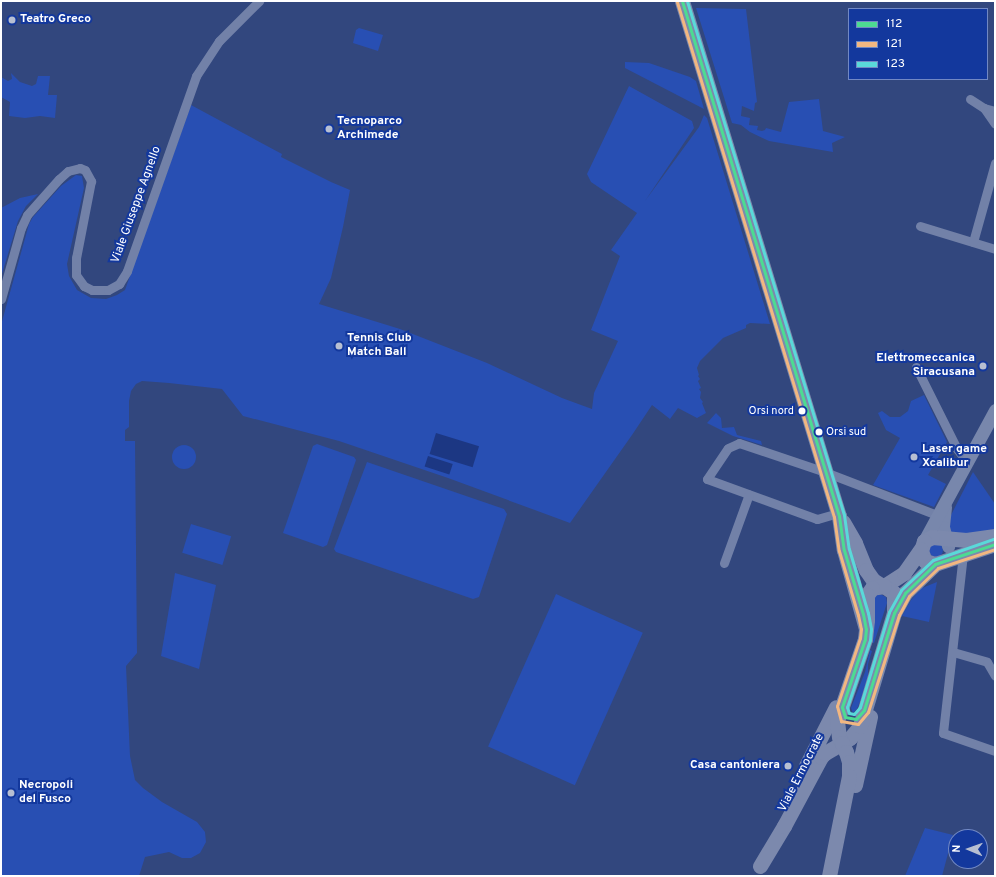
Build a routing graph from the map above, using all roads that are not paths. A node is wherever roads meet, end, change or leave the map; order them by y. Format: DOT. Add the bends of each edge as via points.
graph roads {
  1 [pos="258,1"];
  2 [pos="682,1"];
  3 [pos="970,99"];
  4 [pos="984,108"];
  5 [pos="995,111"];
  6 [pos="995,124"];
  7 [pos="995,163"];
  8 [pos="920,226"];
  9 [pos="973,242"];
  10 [pos="995,249"];
  11 [pos="1,299"];
  12 [pos="916,367"];
  13 [pos="995,410"];
  14 [pos="967,462"];
  15 [pos="826,472"];
  16 [pos="749,494"];
  17 [pos="941,510"];
  18 [pos="839,515"];
  19 [pos="995,536"];
  20 [pos="945,541"];
  21 [pos="995,544"];
  22 [pos="923,545"];
  23 [pos="963,554"];
  24 [pos="724,563"];
  25 [pos="939,563"];
  26 [pos="883,586"];
  27 [pos="894,613"];
  28 [pos="866,629"];
  29 [pos="953,652"];
  30 [pos="854,673"];
  31 [pos="877,673"];
  32 [pos="995,676"];
  33 [pos="842,707"];
  34 [pos="864,710"];
  35 [pos="840,748"];
  36 [pos="995,751"];
  37 [pos="861,757"];
  38 [pos="837,843"];
  39 [pos="757,871"];
  40 [pos="830,876"];
  1 -- 11 [label="street, Viale Giuseppe Agnello" via="219,41 196,76 127,271 119,284 108,290 92,290 84,286 76,275 75,263 91,181 85,170 80,168 68,171 27,215"];
  2 -- 15 [label="main road"];
  3 -- 4 [label="street"];
  4 -- 5 [label="street"];
  4 -- 6 [label="street"];
  7 -- 9 [label="street"];
  8 -- 9 [label="street"];
  9 -- 10 [label="street"];
  12 -- 14 [label="street" via="957,449"];
  13 -- 14 [label="main road"];
  14 -- 17 [label="main road"];
  15 -- 16 [label="street" via="739,443 728,448 707,479"];
  15 -- 17 [label="street"];
  15 -- 18 [label="main road"];
  16 -- 18 [label="street" via="817,519"];
  16 -- 24 [label="street"];
  17 -- 20 [label="main road"];
  17 -- 22 [label="main road"];
  18 -- 26 [label="main road" via="855,543 866,570 873,580"];
  18 -- 28 [label="main road" via="844,550"];
  19 -- 20 [label="main road"];
  20 -- 22 [label="main road" via="932,537"];
  20 -- 25 [label="main road" via="948,555"];
  21 -- 23 [label="main road"];
  22 -- 25 [label="main road" via="922,556 925,561"];
  22 -- 26 [label="main road" via="904,573"];
  23 -- 25 [label="main road"];
  23 -- 29 [label="street"];
  25 -- 27 [label="main road" via="905,593"];
  26 -- 27 [label="main road" via="894,594"];
  26 -- 28 [label="main road" via="872,588 867,595"];
  27 -- 31 [label="main road"];
  28 -- 30 [label="main road" via="864,644"];
  29 -- 32 [label="street" via="987,662"];
  29 -- 36 [label="street" via="942,733"];
  30 -- 33 [label="main road"];
  30 -- 39 [label="main road, Viale Ermocrate" via="778,821"];
  31 -- 34 [label="main road"];
  31 -- 37 [label="main road" via="872,711"];
  33 -- 34 [label="main road" via="843,714 851,719 858,718"];
  33 -- 35 [label="main road" via="837,721"];
  34 -- 35 [label="main road" via="857,731"];
  35 -- 37 [label="street"];
  35 -- 38 [label="main road" via="849,776"];
  35 -- 39 [label="main road" via="821,757"];
  37 -- 38 [label="main road" via="849,809"];
  38 -- 40 [label="main road"];
}
